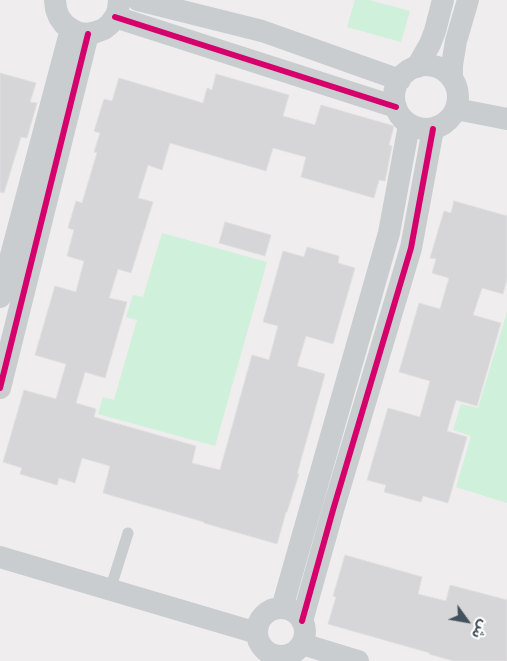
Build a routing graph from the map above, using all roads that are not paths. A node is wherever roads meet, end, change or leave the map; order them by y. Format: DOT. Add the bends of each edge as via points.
graph roads {
  1 [pos="55,0"];
  2 [pos="138,0"];
  3 [pos="443,0"];
  4 [pos="468,0"];
  5 [pos="117,9"];
  6 [pos="80,31"];
  7 [pos="408,74"];
  8 [pos="452,78"];
  9 [pos="396,107"];
  10 [pos="456,109"];
  11 [pos="507,118"];
  12 [pos="409,125"];
  13 [pos="433,129"];
  14 [pos="0,297"];
  15 [pos="0,388"];
  16 [pos="128,533"];
  17 [pos="0,557"];
  18 [pos="110,590"];
  19 [pos="282,608"];
  20 [pos="302,621"];
  21 [pos="257,633"];
  22 [pos="302,644"];
  23 [pos="358,661"];
  1 -- 6 [label="street" via="64,24"];
  2 -- 7 [label="street" via="262,31"];
  3 -- 7 [label="street" via="430,44"];
  4 -- 8 [label="street" via="454,53"];
  5 -- 6 [label="street" via="104,29"];
  5 -- 9 [label="street"];
  6 -- 14 [label="street"];
  6 -- 15 [label="street"];
  7 -- 8 [label="street" via="423,66 434,66"];
  7 -- 9 [label="street" via="395,93"];
  8 -- 10 [label="street" via="458,90"];
  9 -- 12 [label="street"];
  10 -- 11 [label="street"];
  10 -- 13 [label="street" via="447,122"];
  12 -- 13 [label="street"];
  12 -- 19 [label="street" via="389,233"];
  13 -- 20 [label="street" via="411,248"];
  16 -- 18 [label="lane"];
  17 -- 18 [label="street"];
  18 -- 21 [label="street"];
  19 -- 20 [label="street" via="298,615"];
  19 -- 21 [label="street" via="264,615"];
  20 -- 22 [label="street" via="305,636"];
  21 -- 22 [label="street" via="262,648 275,656 291,654"];
  22 -- 23 [label="street"];
}
